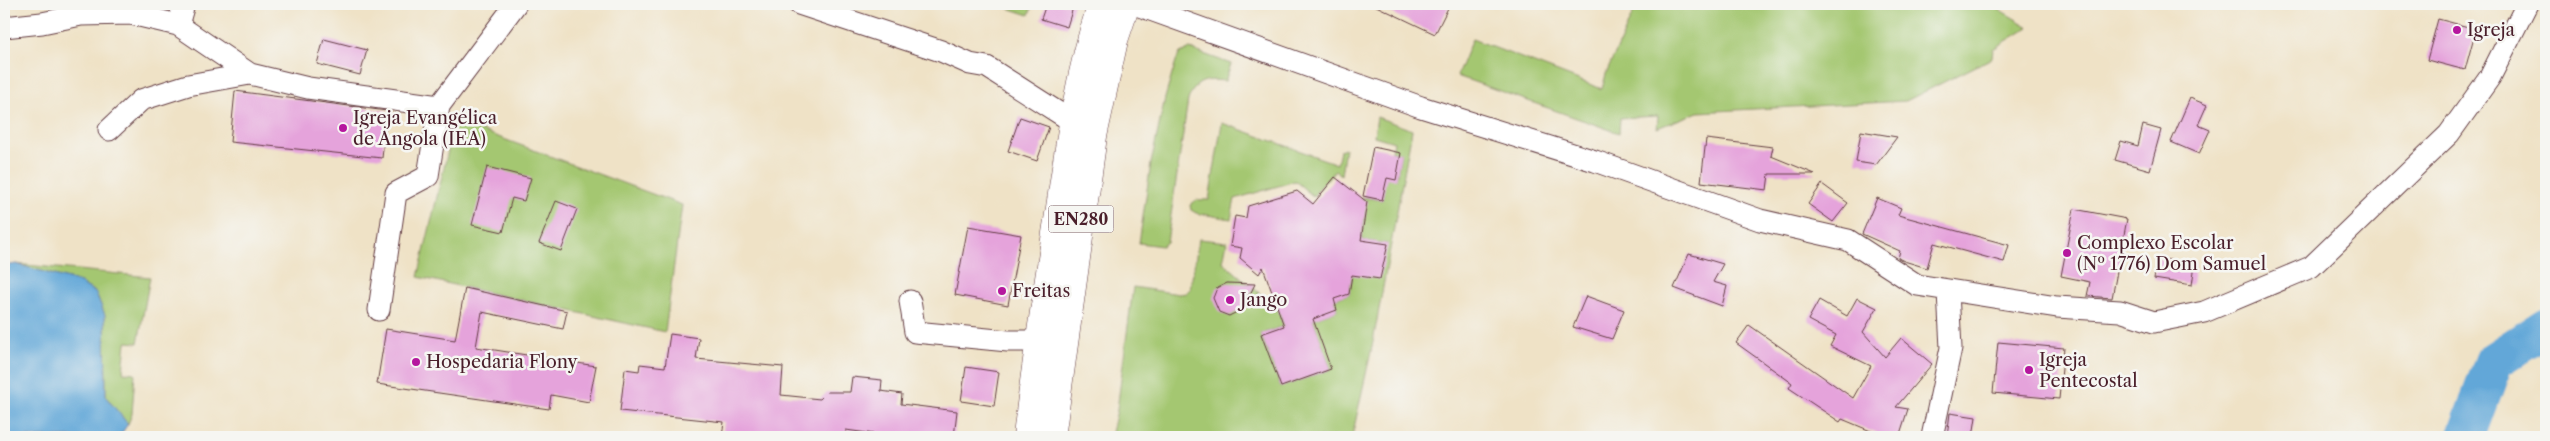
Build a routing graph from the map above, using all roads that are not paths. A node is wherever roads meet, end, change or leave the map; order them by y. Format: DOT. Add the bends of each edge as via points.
graph roads {
  1 [pos="184,4"];
  2 [pos="516,4"];
  3 [pos="800,4"];
  4 [pos="1102,4"];
  5 [pos="1126,4"];
  6 [pos="1134,4"];
  7 [pos="2527,4"];
  8 [pos="178,25"];
  9 [pos="4,27"];
  10 [pos="250,74"];
  11 [pos="439,106"];
  12 [pos="1073,122"];
  13 [pos="109,130"];
  14 [pos="1948,292"];
  15 [pos="910,301"];
  16 [pos="379,310"];
  17 [pos="1038,341"];
  18 [pos="1027,437"];
  19 [pos="1051,437"];
  20 [pos="1932,437"];
  1 -- 8 [label="street"];
  2 -- 11 [label="street"];
  3 -- 12 [label="street" via="941,51 970,64 987,67"];
  4 -- 12 [label="main road, EN280" via="1089,44"];
  5 -- 19 [label="main road, EN280" via="1114,40 1093,136"];
  6 -- 14 [label="street" via="1421,107 1613,166 1760,220 1848,240 1917,285"];
  7 -- 14 [label="street" via="2490,77 2449,134 2311,267 2204,312 2154,322 2120,311 2057,307"];
  8 -- 9 [label="street" via="131,14 105,13"];
  8 -- 10 [label="street"];
  10 -- 11 [label="street" via="308,88"];
  10 -- 13 [label="street" via="188,84 142,100"];
  11 -- 16 [label="street" via="428,176 396,193"];
  12 -- 17 [label="main road, EN280"];
  14 -- 20 [label="street" via="1951,348"];
  15 -- 17 [label="street" via="915,332"];
  17 -- 18 [label="main road, EN280"];
}
